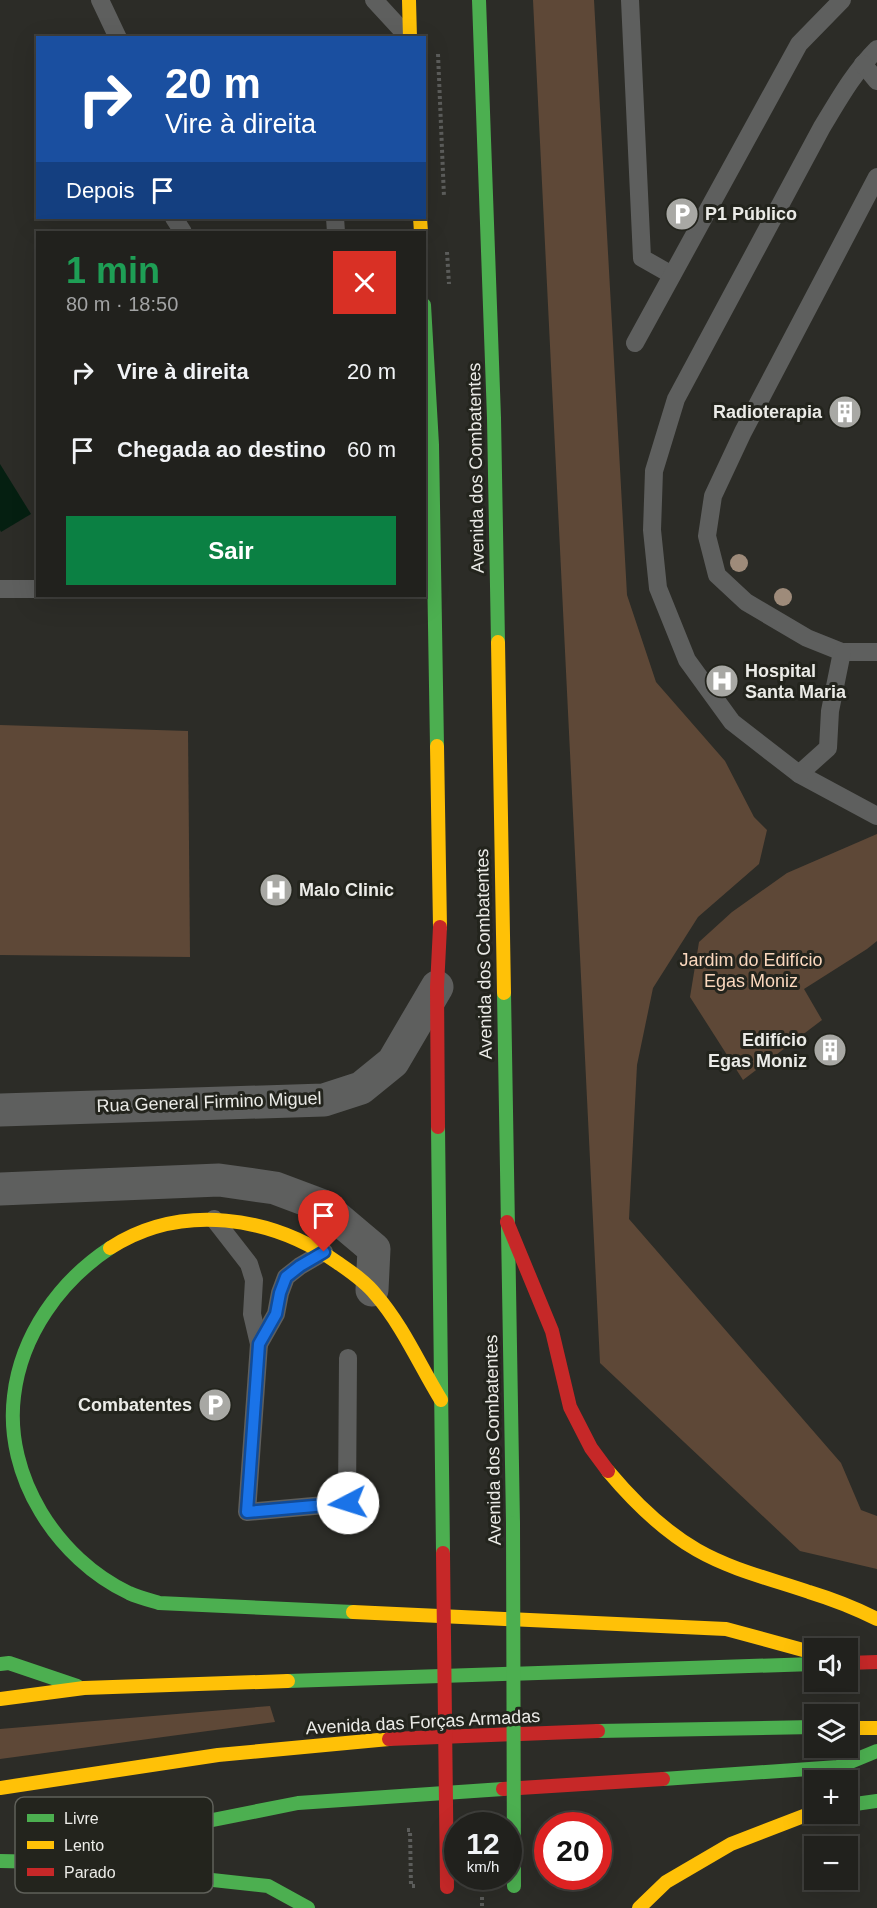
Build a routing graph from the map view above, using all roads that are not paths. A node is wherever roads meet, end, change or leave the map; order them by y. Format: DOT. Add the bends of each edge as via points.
graph roads {
  1 [pos="100,0"];
  2 [pos="374,0"];
  3 [pos="409,0"];
  4 [pos="479,0"];
  5 [pos="630,0"];
  6 [pos="842,0"];
  7 [pos="117,36"];
  8 [pos="408,36"];
  9 [pos="410,36"];
  10 [pos="877,49"];
  11 [pos="863,64"];
  12 [pos="877,81"];
  13 [pos="877,177"];
  14 [pos="672,275"];
  15 [pos="426,340"];
  16 [pos="635,343"];
  17 [pos="429,497"];
  18 [pos="36,588"];
  19 [pos="0,589"];
  20 [pos="842,652"];
  21 [pos="877,652"];
  22 [pos="799,774"];
  23 [pos="877,816"];
  24 [pos="437,987"];
  25 [pos="0,1110"];
  26 [pos="0,1189"];
  27 [pos="214,1219"];
  28 [pos="507,1222"];
  29 [pos="324,1252"];
  30 [pos="372,1290"];
  31 [pos="259,1344"];
  32 [pos="348,1358"];
  33 [pos="441,1400"];
  34 [pos="877,1619"];
  35 [pos="804,1650"];
  36 [pos="877,1662"];
  37 [pos="858,1663"];
  38 [pos="0,1664"];
  39 [pos="804,1664"];
  40 [pos="84,1688"];
  41 [pos="0,1699"];
  42 [pos="804,1727"];
  43 [pos="858,1728"];
  44 [pos="877,1728"];
  45 [pos="877,1751"];
  46 [pos="0,1788"];
  47 [pos="877,1801"];
  48 [pos="858,1804"];
  49 [pos="804,1816"];
  50 [pos="213,1820"];
  51 [pos="0,1861"];
  52 [pos="15,1861"];
  53 [pos="213,1880"];
  54 [pos="514,1892"];
  55 [pos="447,1893"];
  56 [pos="308,1908"];
  57 [pos="639,1908"];
  1 -- 7 [label="lane"];
  2 -- 8 [label="lane"];
  3 -- 9 [label="main road"];
  4 -- 28 [label="main road, Avenida dos Combatentes" via="493,397"];
  5 -- 14 [label="lane" via="642,258"];
  6 -- 14 [label="lane" via="799,44"];
  10 -- 11 [label="lane"];
  11 -- 12 [label="lane"];
  11 -- 22 [label="lane" via="822,127 676,399 654,471 652,530 658,588 687,660 732,722"];
  13 -- 20 [label="lane" via="743,432 713,496 707,536 717,575 746,602 807,638"];
  14 -- 16 [label="lane"];
  15 -- 17 [label="main road" via="432,445"];
  17 -- 24 [label="main road" via="440,923"];
  18 -- 19 [label="lane"];
  20 -- 21 [label="lane"];
  20 -- 22 [label="lane" via="830,711 828,748"];
  22 -- 23 [label="lane"];
  24 -- 25 [label="street, Rua General Firmino Miguel" via="393,1062 361,1088 324,1100"];
  24 -- 33 [label="main road"];
  26 -- 30 [label="street" via="219,1180 275,1188 323,1206 374,1249"];
  27 -- 29 [label="main road" via="282,1232"];
  27 -- 31 [label="lane" via="249,1264 254,1280 252,1314"];
  27 -- 35 [label="main road" via="182,1220 142,1230 81,1268 54,1297 35,1327 22,1359 14,1396 15,1432 30,1494 49,1527 102,1576 159,1604 726,1629"];
  28 -- 34 [label="main road" via="553,1335 571,1409 607,1470 634,1500 666,1531 699,1551 743,1571 849,1605"];
  28 -- 54 [label="main road, Avenida dos Combatentes, bridge"];
  29 -- 30 [label="main road"];
  29 -- 31 [label="lane" via="286,1277 276,1314"];
  30 -- 33 [label="main road"];
  31 -- 32 [label="lane" via="247,1512 348,1503"];
  33 -- 55 [label="main road, bridge"];
  36 -- 37 [label="main road"];
  38 -- 40 [label="main road"];
  39 -- 40 [label="main road"];
  40 -- 41 [label="main road"];
  42 -- 46 [label="main road, Avenida das Forças Armadas" via="381,1739 218,1755"];
  43 -- 44 [label="main road"];
  45 -- 50 [label="main road" via="838,1767 298,1803"];
  47 -- 48 [label="main road"];
  49 -- 57 [label="main road" via="731,1844 666,1882"];
  51 -- 52 [label="main road"];
  53 -- 56 [label="main road" via="268,1886"];
}
